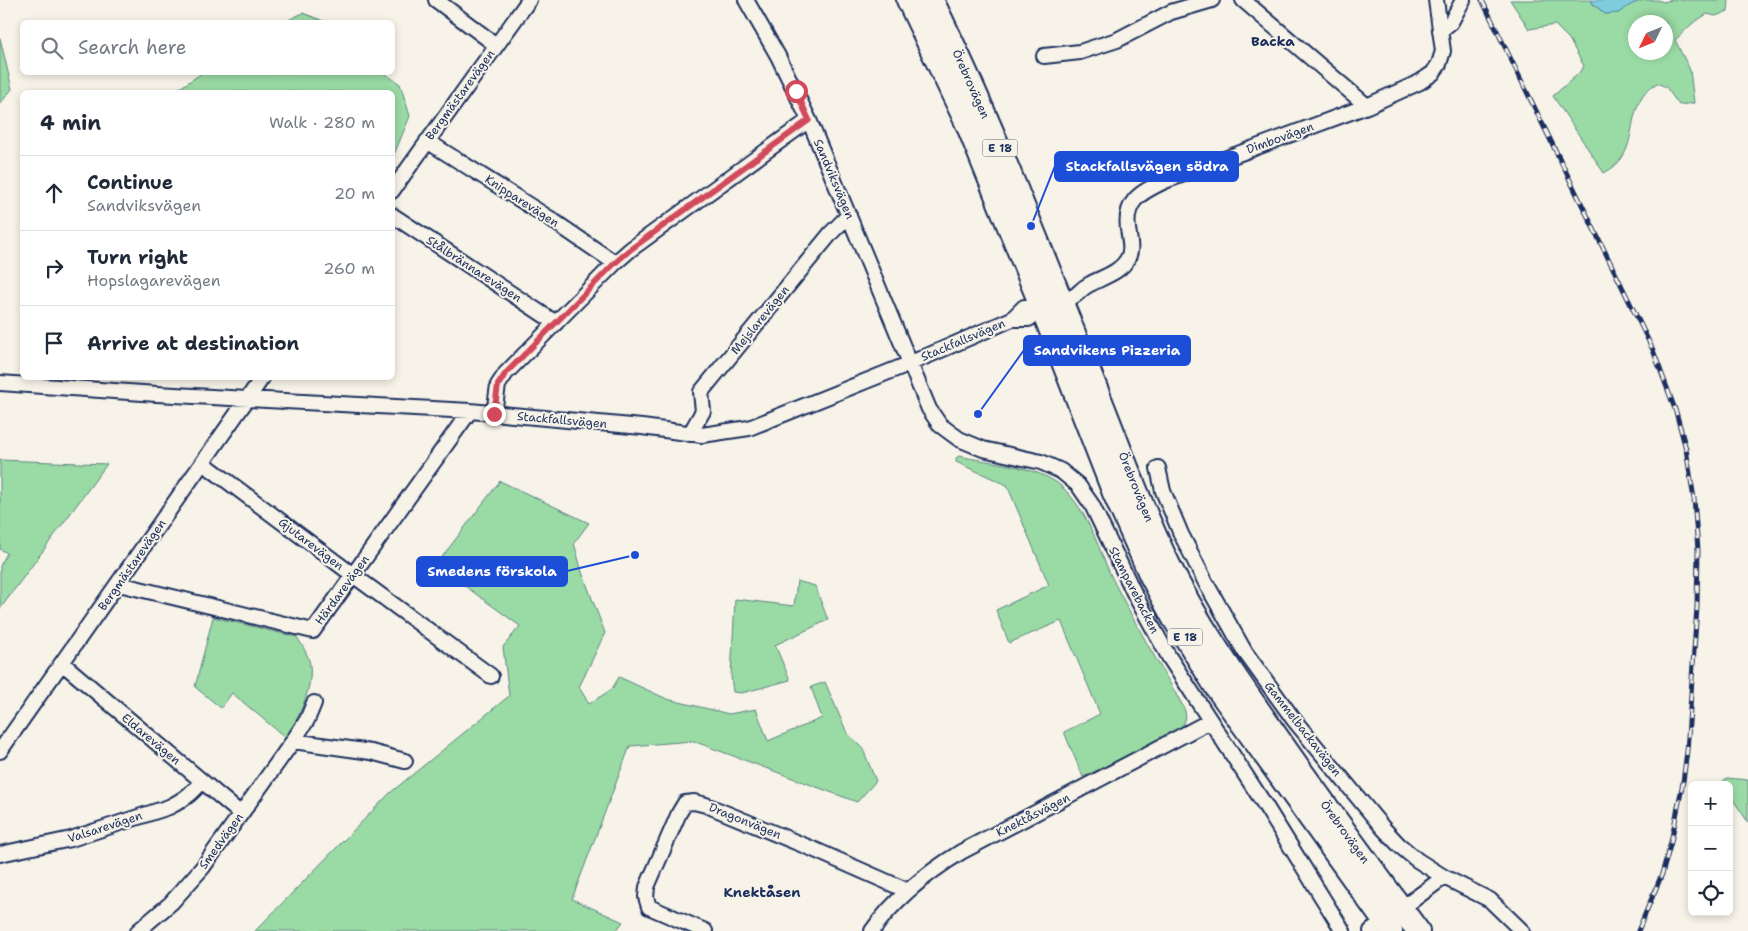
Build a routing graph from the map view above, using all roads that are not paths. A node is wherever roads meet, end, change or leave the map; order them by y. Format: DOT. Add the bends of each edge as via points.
graph roads {
  1 [pos="436,0"];
  2 [pos="529,0"];
  3 [pos="746,0"];
  4 [pos="908,0"];
  5 [pos="932,0"];
  6 [pos="1212,0"];
  7 [pos="1242,0"];
  8 [pos="1436,0"];
  9 [pos="1464,0"];
  10 [pos="1440,31"];
  11 [pos="496,45"];
  12 [pos="1044,56"];
  13 [pos="1367,106"];
  14 [pos="809,120"];
  15 [pos="428,140"];
  16 [pos="395,187"];
  17 [pos="849,215"];
  18 [pos="395,217"];
  19 [pos="615,263"];
  20 [pos="1052,304"];
  21 [pos="556,323"];
  22 [pos="911,363"];
  23 [pos="261,380"];
  24 [pos="0,383"];
  25 [pos="247,399"];
  26 [pos="470,411"];
  27 [pos="494,414"];
  28 [pos="690,434"];
  29 [pos="203,463"];
  30 [pos="1158,468"];
  31 [pos="353,576"];
  32 [pos="119,584"];
  33 [pos="62,663"];
  34 [pos="491,676"];
  35 [pos="314,703"];
  36 [pos="1210,720"];
  37 [pos="294,741"];
  38 [pos="0,751"];
  39 [pos="405,760"];
  40 [pos="202,781"];
  41 [pos="241,814"];
  42 [pos="0,854"];
  43 [pos="1444,877"];
  44 [pos="908,891"];
  45 [pos="1409,903"];
  46 [pos="1379,930"];
  47 [pos="138,931"];
  48 [pos="705,931"];
  49 [pos="872,931"];
  50 [pos="1343,931"];
  51 [pos="1418,931"];
  52 [pos="1522,931"];
  1 -- 11 [label="street"];
  2 -- 11 [label="street, Bergmästarevägen"];
  3 -- 14 [label="street, Sandviksvägen"];
  4 -- 20 [label="highway, Örebrovägen / E 18"];
  5 -- 20 [label="highway, Örebrovägen / E 18" via="1004,158"];
  6 -- 12 [label="street" via="1182,7 1117,40 1080,52"];
  7 -- 13 [label="street"];
  8 -- 10 [label="street, Dimbovägen"];
  9 -- 10 [label="street"];
  10 -- 13 [label="street, Dimbovägen" via="1443,51 1433,73"];
  11 -- 15 [label="street, Bergmästarevägen"];
  13 -- 20 [label="street, Dimbovägen" via="1146,190 1132,201 1128,216 1132,245 1128,259 1118,270 1085,287 1078,296"];
  14 -- 17 [label="street, Sandviksvägen"];
  14 -- 19 [label="street"];
  15 -- 16 [label="street, Bergmästarevägen"];
  15 -- 19 [label="street, Knipparevägen"];
  17 -- 22 [label="street, Sandviksvägen"];
  17 -- 28 [label="street, Mejslarevägen" via="701,392 703,410"];
  18 -- 21 [label="street, Stålbrännarevägen"];
  19 -- 21 [label="street"];
  20 -- 22 [label="street, Stackfallsvägen" via="1024,307 1012,319"];
  20 -- 46 [label="highway, Örebrovägen / E 18" via="1128,524 1151,576 1237,717"];
  20 -- 51 [label="highway, Örebrovägen / E 18" via="1167,562 1198,619 1228,668"];
  21 -- 27 [label="street" via="506,373 498,385"];
  22 -- 28 [label="street, Stackfallsvägen" via="749,428"];
  22 -- 36 [label="street, Stamparebacken" via="929,409 940,425 959,439 983,449 1040,462 1061,471 1078,484 1092,505 1169,657"];
  23 -- 25 [label="street, Bergmästarevägen"];
  24 -- 25 [label="street, Stackfallsvägen"];
  25 -- 26 [label="street, Stackfallsvägen"];
  25 -- 29 [label="street, Bergmästarevägen"];
  26 -- 27 [label="street, Stackfallsvägen"];
  26 -- 31 [label="street, Härdarevägen"];
  27 -- 28 [label="street, Stackfallsvägen"];
  29 -- 31 [label="street, Gjutarevägen"];
  29 -- 32 [label="street, Bergmästarevägen"];
  30 -- 43 [label="street, Gammelbackavägen" via="1181,534 1207,585 1268,685 1383,828 1417,860"];
  31 -- 32 [label="street, Härdarevägen" via="313,631"];
  31 -- 34 [label="street, Gjutarevägen"];
  32 -- 33 [label="street, Bergmästarevägen"];
  33 -- 38 [label="street, Bergmästarevägen"];
  33 -- 40 [label="street, Eldarevägen"];
  35 -- 37 [label="street, Smedvägen"];
  36 -- 44 [label="street, Knektåsvägen" via="961,852"];
  36 -- 50 [label="street, Stamparebacken"];
  37 -- 39 [label="street"];
  37 -- 41 [label="street, Smedvägen"];
  40 -- 41 [label="street, Eldarevägen"];
  40 -- 42 [label="street, Valsarevägen" via="184,800 169,807 71,839"];
  41 -- 47 [label="street, Smedvägen" via="187,886"];
  43 -- 45 [label="street"];
  43 -- 52 [label="street, Gammelbackavägen" via="1490,900"];
  44 -- 48 [label="street, Dragonvägen" via="706,806 685,803 647,887 646,898 649,907"];
  44 -- 49 [label="street, Knektåsvägen"];
}
